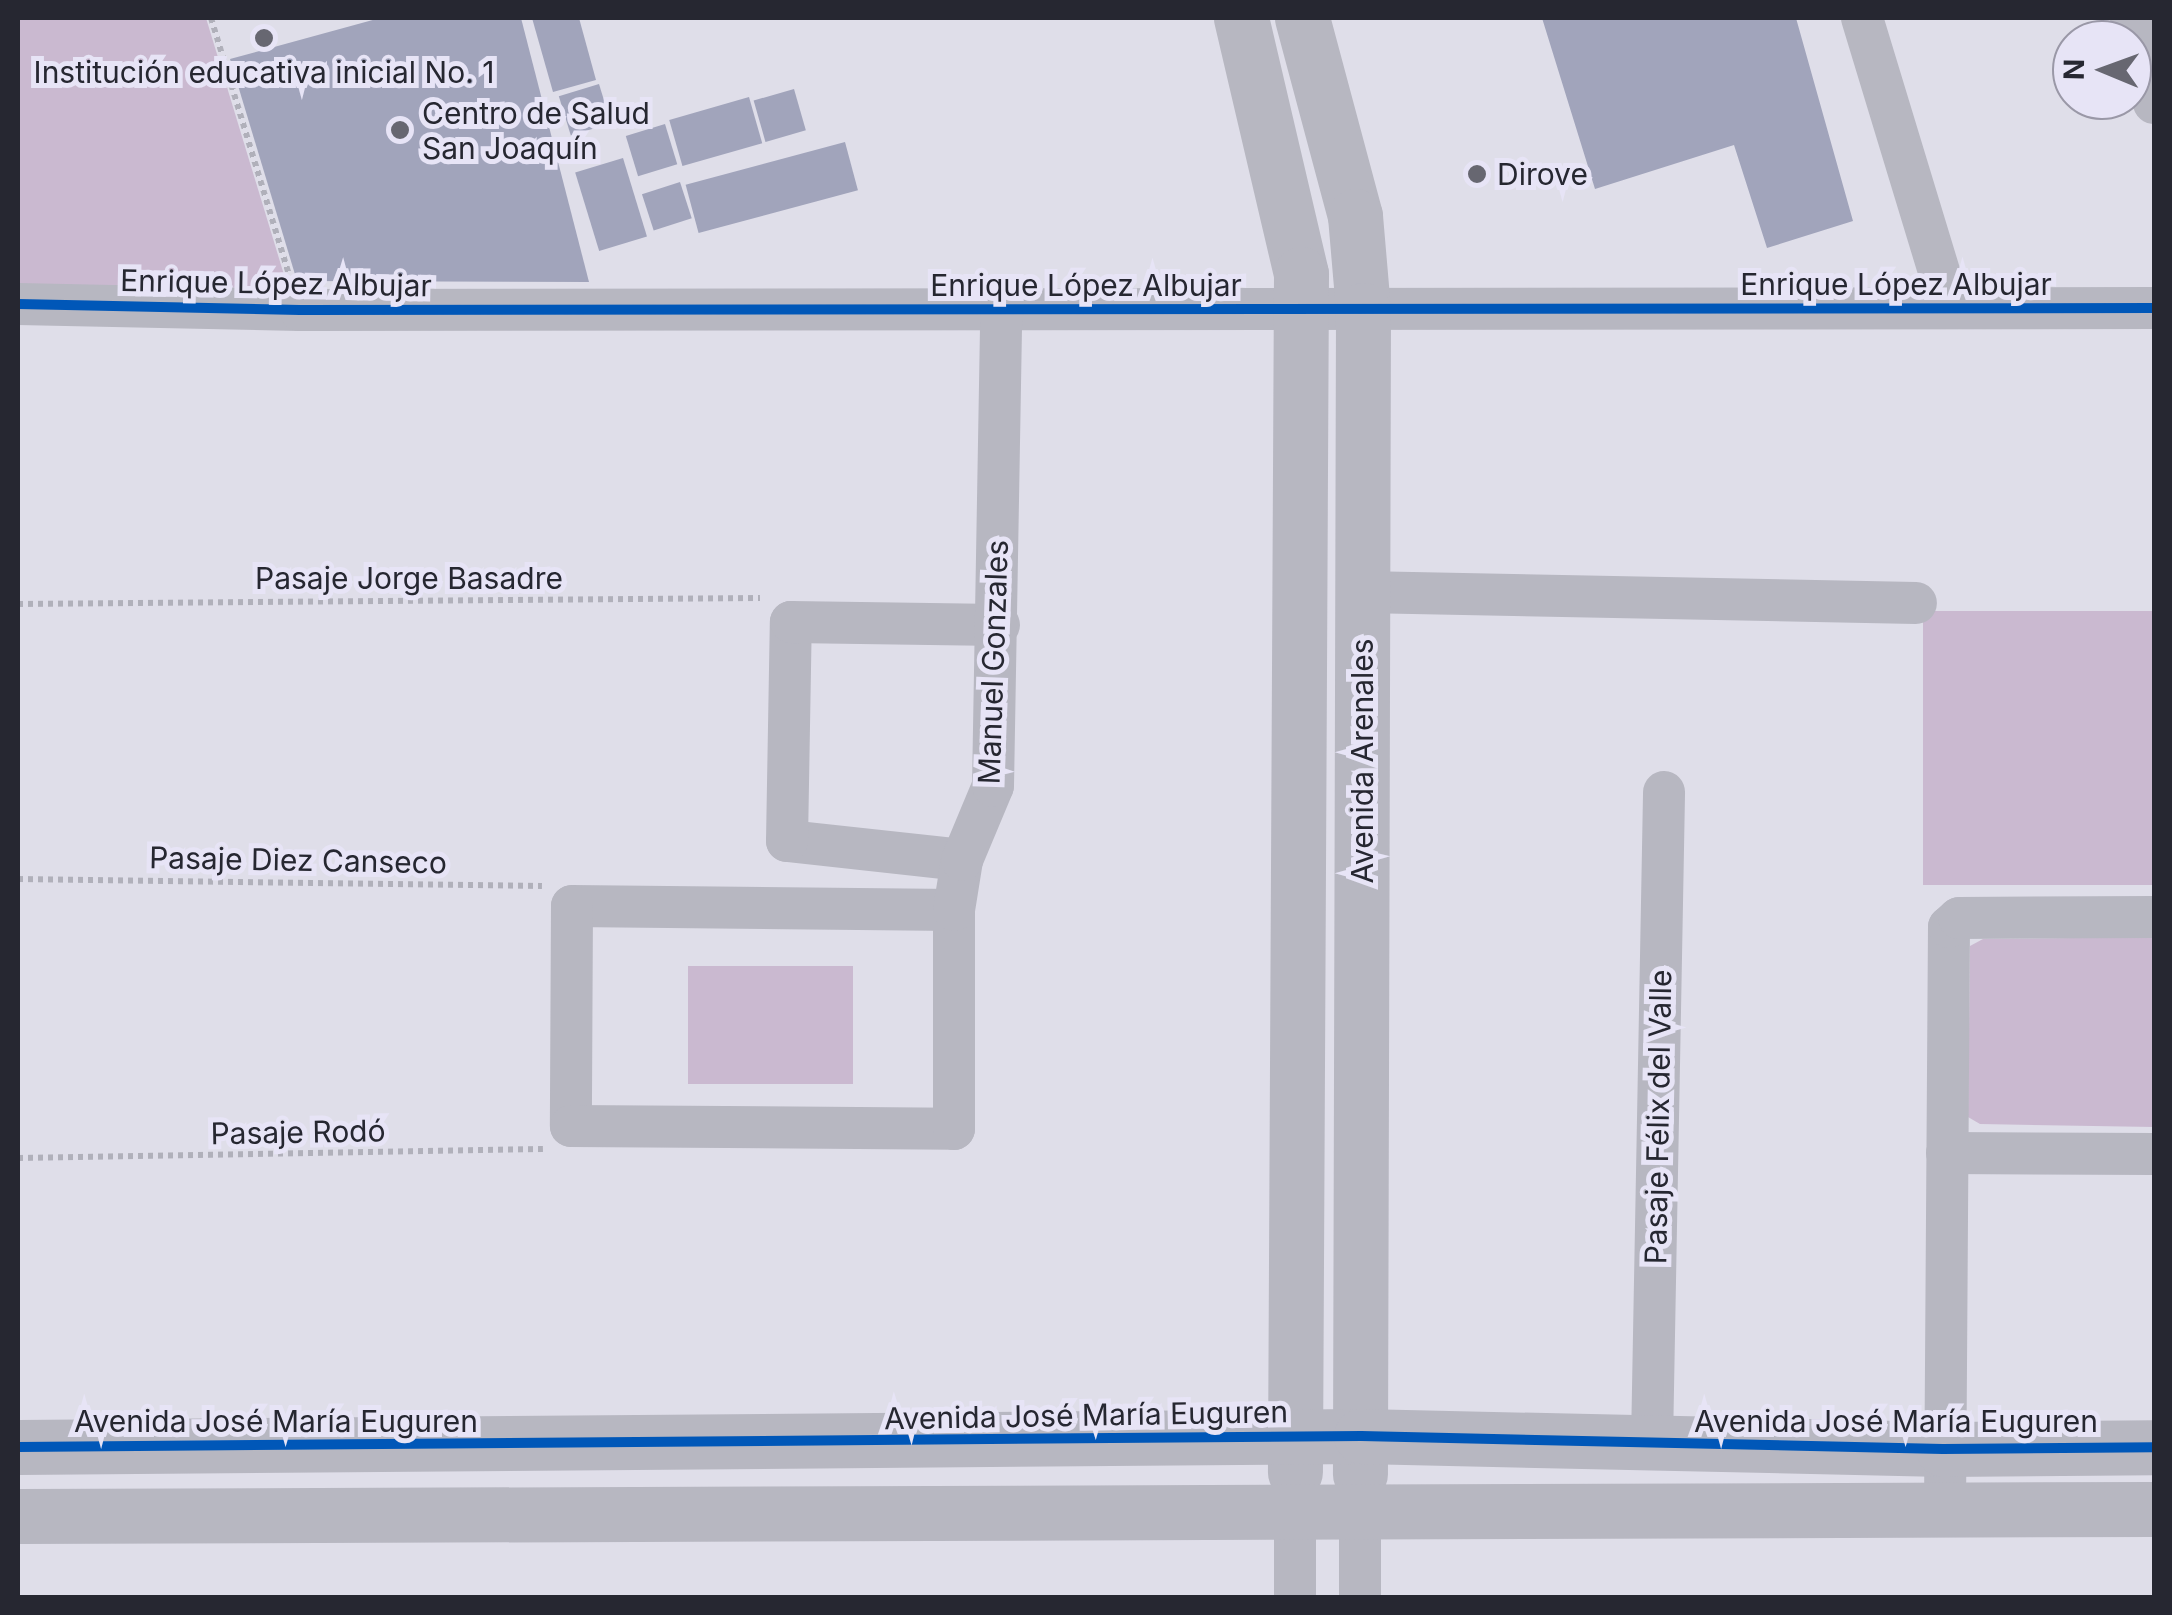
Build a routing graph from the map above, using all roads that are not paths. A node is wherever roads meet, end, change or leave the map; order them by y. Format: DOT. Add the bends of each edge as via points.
graph roads {
  1 [pos="1240,18"];
  2 [pos="1302,18"];
  3 [pos="1862,18"];
  4 [pos="2131,18"];
  5 [pos="2154,103"];
  6 [pos="18,304"];
  7 [pos="1950,308"];
  8 [pos="2154,308"];
  9 [pos="1000,309"];
  10 [pos="1363,310"];
  11 [pos="1299,311"];
  12 [pos="1362,592"];
  13 [pos="1916,603"];
  14 [pos="999,625"];
  15 [pos="1664,792"];
  16 [pos="962,860"];
  17 [pos="954,910"];
  18 [pos="2154,916"];
  19 [pos="1947,1153"];
  20 [pos="2154,1154"];
  21 [pos="1296,1436"];
  22 [pos="1361,1436"];
  23 [pos="1652,1444"];
  24 [pos="18,1447"];
  25 [pos="2154,1447"];
  26 [pos="1943,1449"];
  27 [pos="2154,1509"];
  28 [pos="1295,1512"];
  29 [pos="1360,1512"];
  30 [pos="1945,1512"];
  31 [pos="18,1516"];
  32 [pos="1295,1598"];
  33 [pos="1360,1598"];
  1 -- 11 [label="street" via="1291,212"];
  2 -- 10 [label="street, Avenida Arenales" via="1356,216"];
  3 -- 7 [label="street"];
  4 -- 5 [label="street"];
  6 -- 9 [label="street, Enrique López Albujar"];
  7 -- 8 [label="street, Enrique López Albujar"];
  7 -- 10 [label="street, Enrique López Albujar"];
  9 -- 11 [label="street, Enrique López Albujar"];
  9 -- 14 [label="street, Manuel Gonzales"];
  10 -- 11 [label="street, Enrique López Albujar"];
  10 -- 12 [label="street, Avenida Arenales"];
  11 -- 21 [label="street"];
  12 -- 13 [label="street"];
  12 -- 22 [label="street, Avenida Arenales"];
  14 -- 16 [label="street, Manuel Gonzales" via="993,786"];
  14 -- 16 [label="street" via="792,622 787,841"];
  15 -- 23 [label="street, Pasaje Félix del Valle"];
  16 -- 17 [label="street, Manuel Gonzales"];
  17 -- 17 [label="street, Manuel Gonzales" via="954,1129 570,1126 572,906"];
  18 -- 19 [label="street" via="1959,918 1949,927"];
  19 -- 20 [label="street"];
  19 -- 26 [label="street"];
  21 -- 22 [label="street, Avenida José María Euguren"];
  21 -- 24 [label="street, Avenida José María Euguren"];
  21 -- 28 [label="street"];
  22 -- 23 [label="street, Avenida José María Euguren"];
  22 -- 29 [label="street, Avenida Arenales"];
  23 -- 26 [label="street, Avenida José María Euguren"];
  25 -- 26 [label="street, Avenida José María Euguren"];
  26 -- 30 [label="street"];
  27 -- 30 [label="street"];
  28 -- 29 [label="street"];
  28 -- 31 [label="street"];
  28 -- 32 [label="street"];
  29 -- 30 [label="street"];
  29 -- 33 [label="street"];
}
